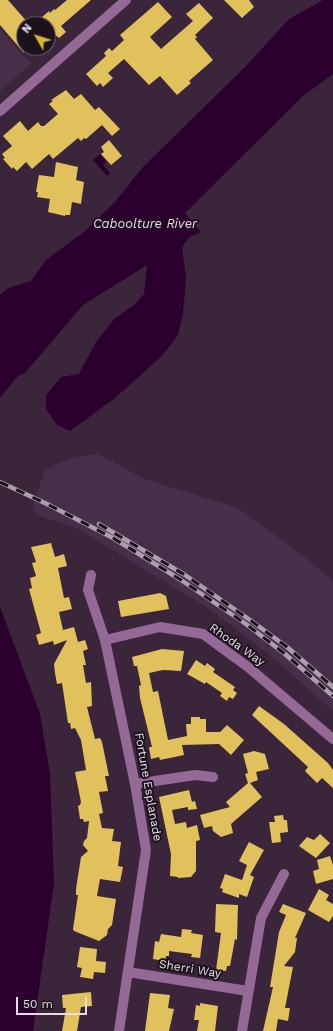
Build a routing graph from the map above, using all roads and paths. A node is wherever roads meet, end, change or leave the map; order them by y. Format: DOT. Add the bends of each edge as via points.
graph roads {
  1 [pos="126,0"];
  2 [pos="0,111"];
  3 [pos="91,575"];
  4 [pos="105,640"];
  5 [pos="333,739"];
  6 [pos="213,777"];
  7 [pos="135,784"];
  8 [pos="284,874"];
  9 [pos="128,972"];
  10 [pos="248,991"];
  11 [pos="119,1031"];
  12 [pos="242,1031"];
  1 -- 2 [label="street"];
  3 -- 4 [label="street, Fortune Esplanade" via="88,590"];
  4 -- 5 [label="street, Rhoda Way" via="160,627 203,634 248,667"];
  4 -- 7 [label="street, Fortune Esplanade"];
  6 -- 7 [label="street" via="195,775"];
  7 -- 9 [label="street, Fortune Esplanade" via="146,850"];
  8 -- 10 [label="street" via="261,918"];
  9 -- 10 [label="street, Sherri Way"];
  9 -- 11 [label="street, Fortune Esplanade"];
  10 -- 12 [label="street"];
}
